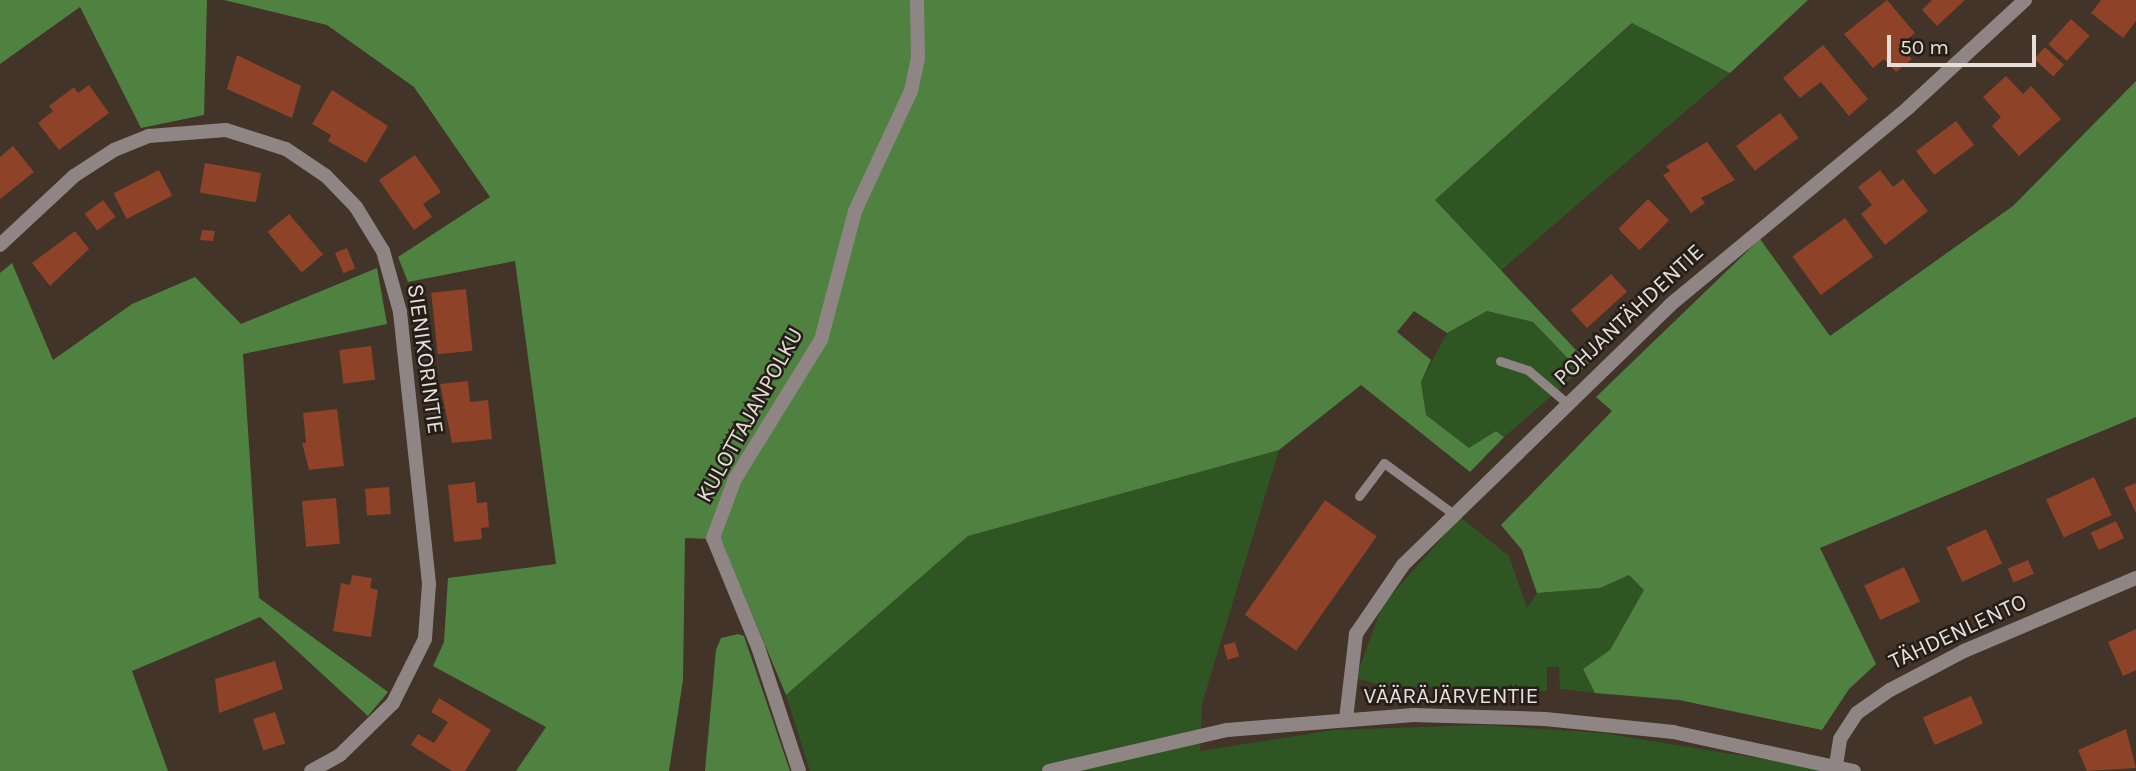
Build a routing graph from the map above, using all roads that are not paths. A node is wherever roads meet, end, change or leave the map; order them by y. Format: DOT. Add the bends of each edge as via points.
graph roads {
  1 [pos="917,0"];
  2 [pos="2025,0"];
  3 [pos="0,245"];
  4 [pos="1500,361"];
  5 [pos="1568,404"];
  6 [pos="1359,496"];
  7 [pos="1452,513"];
  8 [pos="2136,578"];
  9 [pos="1346,719"];
  10 [pos="1836,765"];
  11 [pos="311,771"];
  12 [pos="799,771"];
  13 [pos="1049,771"];
  14 [pos="1854,771"];
  1 -- 12 [label="street, KULOTTAJANPOLKU" via="918,59 911,91 855,211 821,340 735,479 713,538 758,647"];
  2 -- 5 [label="street, POHJANTÄHDENTIE" via="1909,107 1717,262"];
  3 -- 11 [label="street, SIENIKORINTIE" via="74,176 114,150 149,136 226,130 286,149 326,176 356,206 383,251 400,312 428,570 425,639 393,703 340,755"];
  4 -- 5 [label="lane" via="1528,370"];
  5 -- 7 [label="street, POHJANTÄHDENTIE"];
  6 -- 7 [label="lane" via="1384,463"];
  7 -- 9 [label="street, POHJANTÄHDENTIE" via="1403,565 1356,634"];
  8 -- 10 [label="street, TÄHDENLENTO" via="1964,651 1890,690 1857,713 1840,739"];
  9 -- 10 [label="street, VÄÄRÄJÄRVENTIE" via="1483,716 1604,724"];
  9 -- 13 [label="street, VÄÄRÄJÄRVENTIE" via="1227,730"];
  10 -- 14 [label="street, VÄÄRÄJÄRVENTIE"];
}
